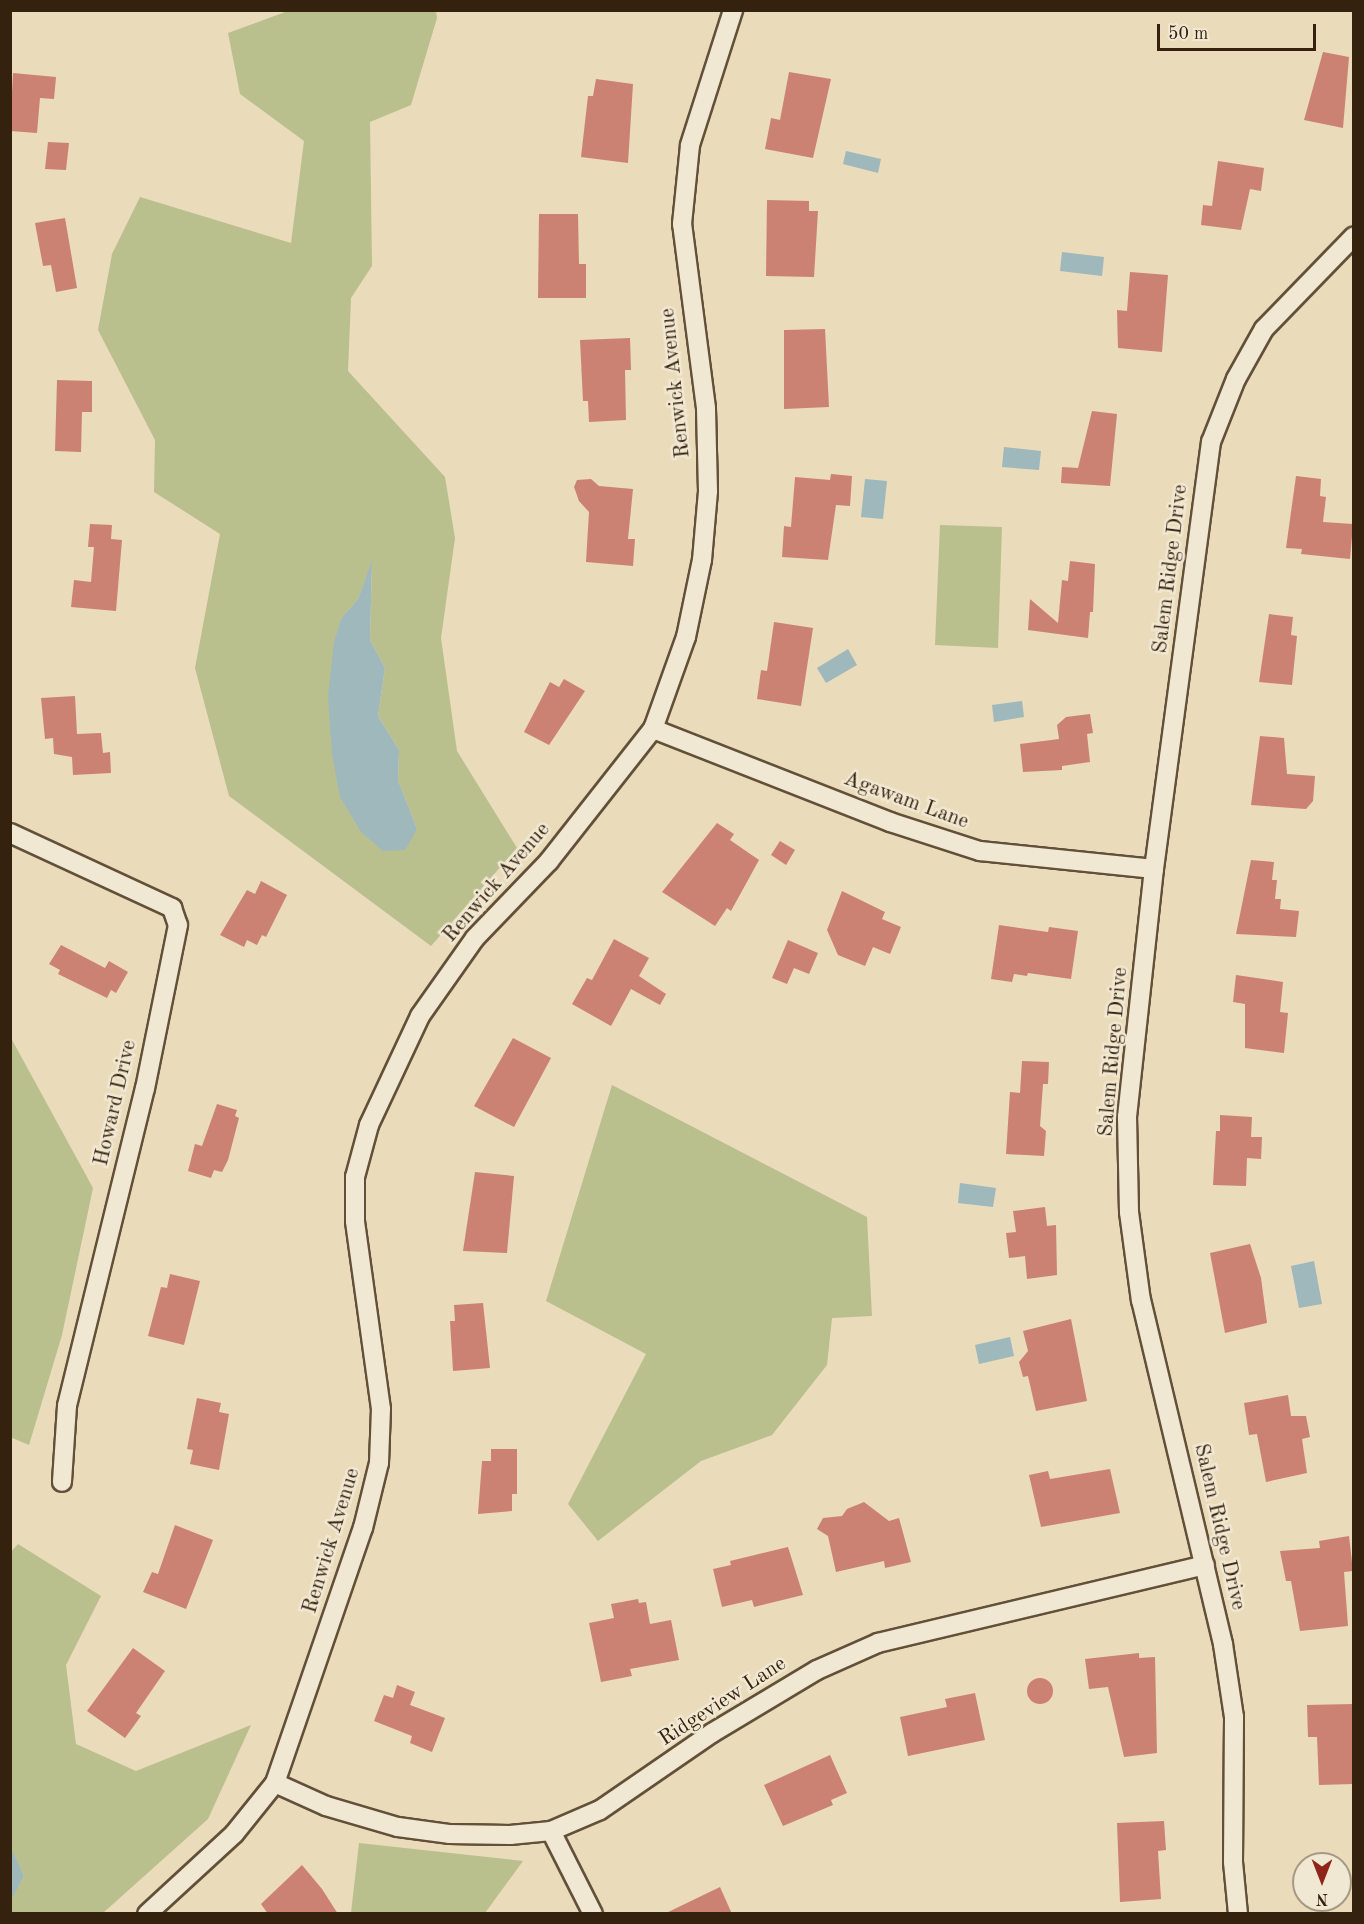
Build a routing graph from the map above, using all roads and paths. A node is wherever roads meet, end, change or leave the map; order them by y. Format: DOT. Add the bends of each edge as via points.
graph roads {
  1 [pos="733,10"];
  2 [pos="1353,236"];
  3 [pos="653,729"];
  4 [pos="10,833"];
  5 [pos="1154,869"];
  6 [pos="62,1482"];
  7 [pos="1205,1565"];
  8 [pos="275,1783"];
  9 [pos="551,1831"];
  10 [pos="147,1914"];
  11 [pos="593,1914"];
  12 [pos="1238,1914"];
  1 -- 3 [label="street, Renwick Avenue" via="690,145 682,224 706,408 708,490 702,560 686,637"];
  2 -- 5 [label="street, Salem Ridge Drive" via="1264,329 1236,379 1211,442"];
  3 -- 5 [label="street, Agawam Lane" via="890,822 980,851"];
  3 -- 8 [label="street, Renwick Avenue" via="549,861 475,938 420,1016 369,1125 355,1177 355,1221 381,1409 379,1463 363,1528"];
  4 -- 6 [label="street, Howard Drive" via="172,908 178,925 145,1088 67,1406"];
  5 -- 7 [label="street, Salem Ridge Drive" via="1127,1117 1129,1212 1141,1301"];
  7 -- 9 [label="street, Ridgeview Lane" via="878,1643 817,1670 712,1733 600,1810"];
  7 -- 12 [label="street, Salem Ridge Drive" via="1234,1717 1233,1862"];
  8 -- 9 [label="street, Ridgeview Lane" via="326,1806 398,1827 459,1834"];
  8 -- 10 [label="street, Renwick Avenue" via="234,1834"];
  9 -- 11 [label="street"];
}
